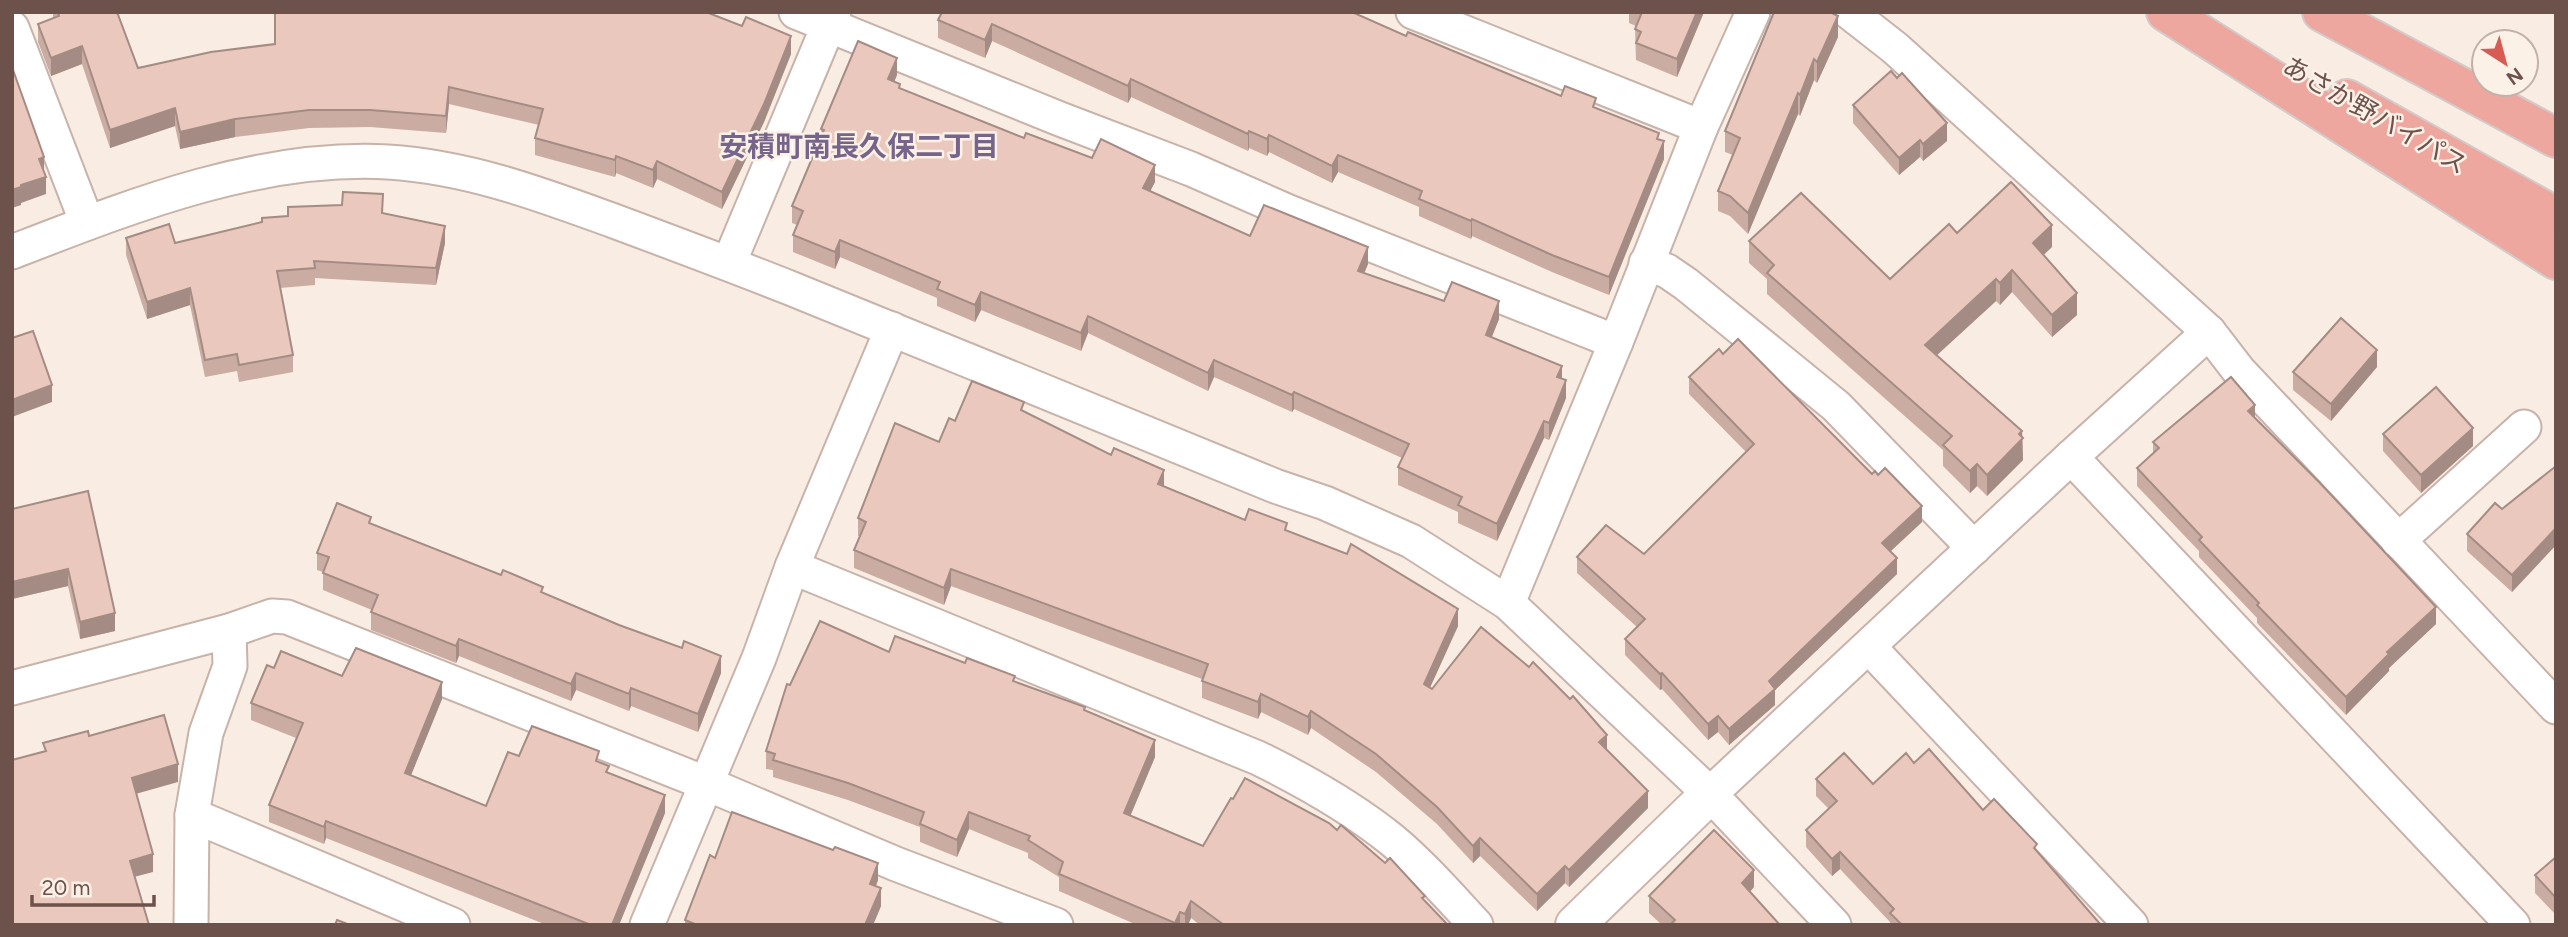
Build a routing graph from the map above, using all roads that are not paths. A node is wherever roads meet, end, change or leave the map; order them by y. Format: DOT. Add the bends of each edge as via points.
graph roads {
  1 [pos="796,12"];
  2 [pos="1413,12"];
  3 [pos="1753,12"];
  4 [pos="1849,12"];
  5 [pos="2166,12"];
  6 [pos="2194,12"];
  7 [pos="2325,14"];
  8 [pos="832,19"];
  9 [pos="12,28"];
  10 [pos="2470,76"];
  11 [pos="2521,98"];
  12 [pos="2556,113"];
  13 [pos="1701,127"];
  14 [pos="2556,138"];
  15 [pos="2556,217"];
  16 [pos="87,223"];
  17 [pos="12,252"];
  18 [pos="2556,260"];
  19 [pos="729,263"];
  20 [pos="1646,263"];
  21 [pos="892,329"];
  22 [pos="2209,332"];
  23 [pos="1616,342"];
  24 [pos="2524,427"];
  25 [pos="2071,457"];
  26 [pos="2398,541"];
  27 [pos="1974,548"];
  28 [pos="792,567"];
  29 [pos="1508,603"];
  30 [pos="229,631"];
  31 [pos="1869,647"];
  32 [pos="12,688"];
  33 [pos="2556,708"];
  34 [pos="705,783"];
  35 [pos="1710,794"];
  36 [pos="192,815"];
  37 [pos="191,925"];
  38 [pos="453,925"];
  39 [pos="647,925"];
  40 [pos="1056,925"];
  41 [pos="1476,925"];
  42 [pos="1575,925"];
  43 [pos="1834,925"];
  44 [pos="2131,925"];
  45 [pos="2513,925"];
  1 -- 8 [label="street"];
  2 -- 13 [label="street"];
  3 -- 13 [label="street"];
  4 -- 22 [label="street" via="1895,48"];
  5 -- 18 [label="highway"];
  6 -- 15 [label="highway, あさか野バイパス"];
  7 -- 10 [label="highway"];
  7 -- 14 [label="highway"];
  8 -- 19 [label="street"];
  8 -- 23 [label="street" via="1060,119"];
  9 -- 16 [label="street"];
  11 -- 12 [label="highway"];
  13 -- 20 [label="street"];
  16 -- 17 [label="street"];
  16 -- 19 [label="street" via="229,178 290,167 387,162 492,179"];
  19 -- 21 [label="street"];
  20 -- 23 [label="street"];
  20 -- 27 [label="street" via="1686,284 1836,407"];
  21 -- 28 [label="street"];
  21 -- 29 [label="street" via="1365,520 1411,541"];
  22 -- 25 [label="street"];
  22 -- 26 [label="street" via="2239,371"];
  23 -- 29 [label="street"];
  24 -- 26 [label="street"];
  25 -- 27 [label="street"];
  25 -- 45 [label="street"];
  26 -- 33 [label="street"];
  27 -- 31 [label="street"];
  28 -- 34 [label="street"];
  28 -- 41 [label="street" via="1294,776 1394,841"];
  29 -- 35 [label="street"];
  30 -- 32 [label="street"];
  30 -- 34 [label="street" via="272,616 287,617"];
  30 -- 36 [label="street" via="230,666 206,733"];
  31 -- 35 [label="street"];
  31 -- 44 [label="street"];
  34 -- 39 [label="street"];
  34 -- 40 [label="street"];
  35 -- 42 [label="street"];
  35 -- 43 [label="street"];
  36 -- 37 [label="street"];
  36 -- 38 [label="street"];
}
